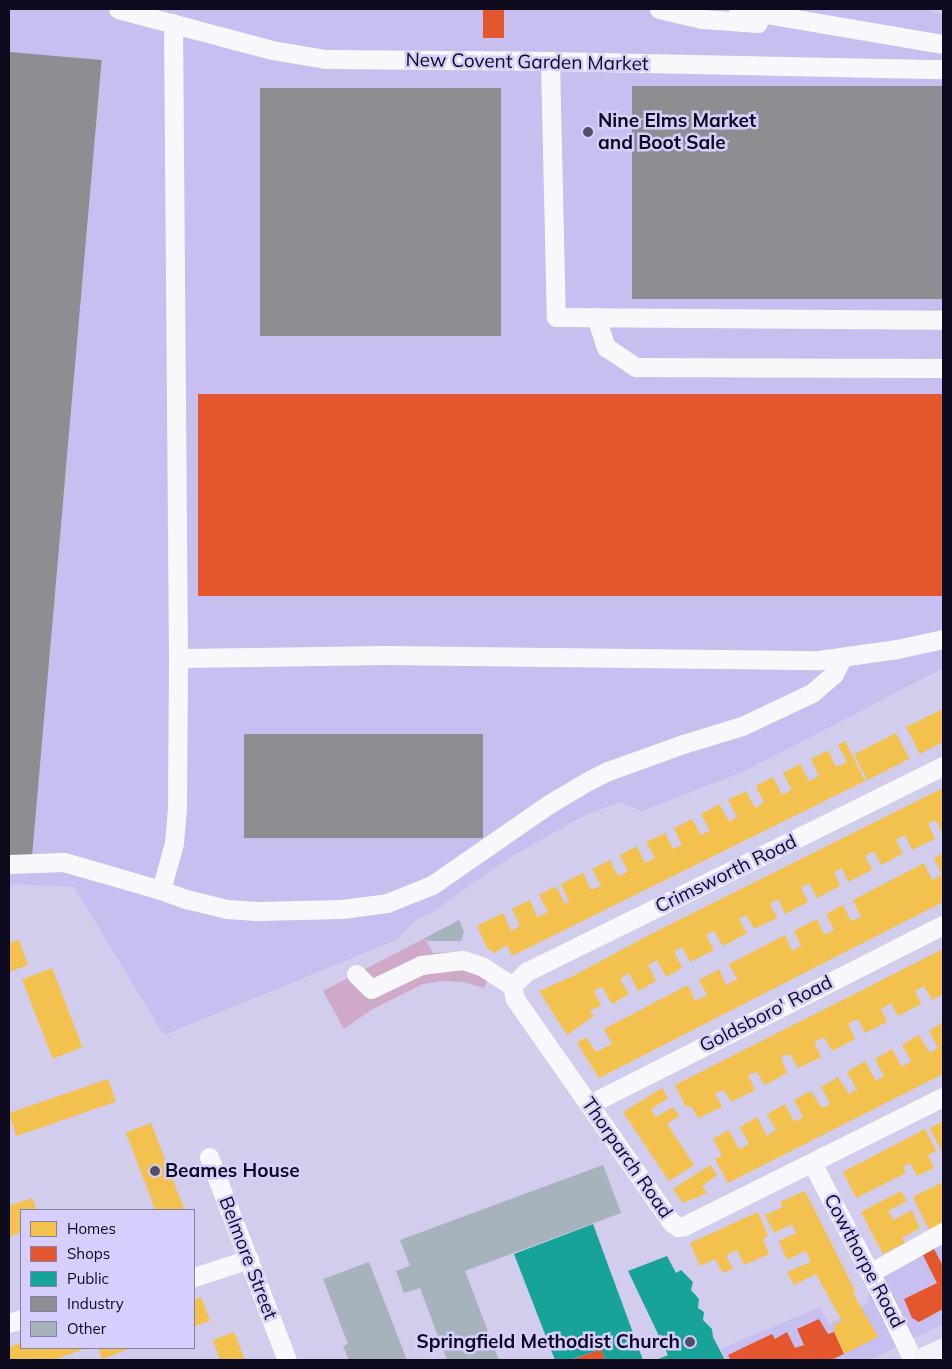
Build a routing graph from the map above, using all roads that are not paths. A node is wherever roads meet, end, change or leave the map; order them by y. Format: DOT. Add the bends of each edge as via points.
graph roads {
  1 [pos="118,9"];
  2 [pos="659,9"];
  3 [pos="738,9"];
  4 [pos="788,16"];
  5 [pos="173,23"];
  6 [pos="943,44"];
  7 [pos="550,61"];
  8 [pos="943,69"];
  9 [pos="596,317"];
  10 [pos="943,320"];
  11 [pos="943,368"];
  12 [pos="943,639"];
  13 [pos="178,658"];
  14 [pos="842,658"];
  15 [pos="943,766"];
  16 [pos="9,864"];
  17 [pos="161,890"];
  18 [pos="943,925"];
  19 [pos="356,974"];
  20 [pos="512,986"];
  21 [pos="943,1097"];
  22 [pos="590,1104"];
  23 [pos="209,1156"];
  24 [pos="812,1164"];
  25 [pos="943,1232"];
  26 [pos="249,1259"];
  27 [pos="870,1273"];
  28 [pos="195,1277"];
  29 [pos="943,1353"];
  30 [pos="287,1360"];
  31 [pos="913,1360"];
  32 [pos="927,1360"];
  1 -- 5 [label="street, New Covent Garden Market"];
  2 -- 4 [label="street" via="702,19 769,24"];
  3 -- 4 [label="street"];
  4 -- 6 [label="street"];
  5 -- 7 [label="street, New Covent Garden Market" via="272,50 325,59"];
  5 -- 13 [label="street"];
  7 -- 8 [label="street, New Covent Garden Market"];
  7 -- 9 [label="street" via="556,317"];
  9 -- 10 [label="street"];
  9 -- 11 [label="street" via="606,347 636,367"];
  12 -- 14 [label="street"];
  13 -- 14 [label="street"];
  13 -- 17 [label="street" via="175,830"];
  14 -- 17 [label="street" via="834,674 812,692 742,726 683,744 595,778 549,804 432,885 395,900 349,908 257,911 210,906"];
  15 -- 20 [label="street, Crimsworth Road" via="526,972"];
  16 -- 17 [label="street" via="64,862"];
  18 -- 22 [label="street, Goldsboro' Road"];
  19 -- 20 [label="street" via="371,989 421,966 463,960 483,967"];
  20 -- 22 [label="street, Thorparch Road" via="515,1000"];
  21 -- 24 [label="street, Thorparch Road"];
  22 -- 24 [label="street, Thorparch Road" via="671,1222 678,1227"];
  23 -- 26 [label="street, Belmore Street"];
  24 -- 27 [label="street, Cowthorpe Road"];
  25 -- 27 [label="street"];
  26 -- 28 [label="street"];
  26 -- 30 [label="street, Belmore Street"];
  27 -- 31 [label="street, Cowthorpe Road"];
  29 -- 32 [label="main road"];
}
